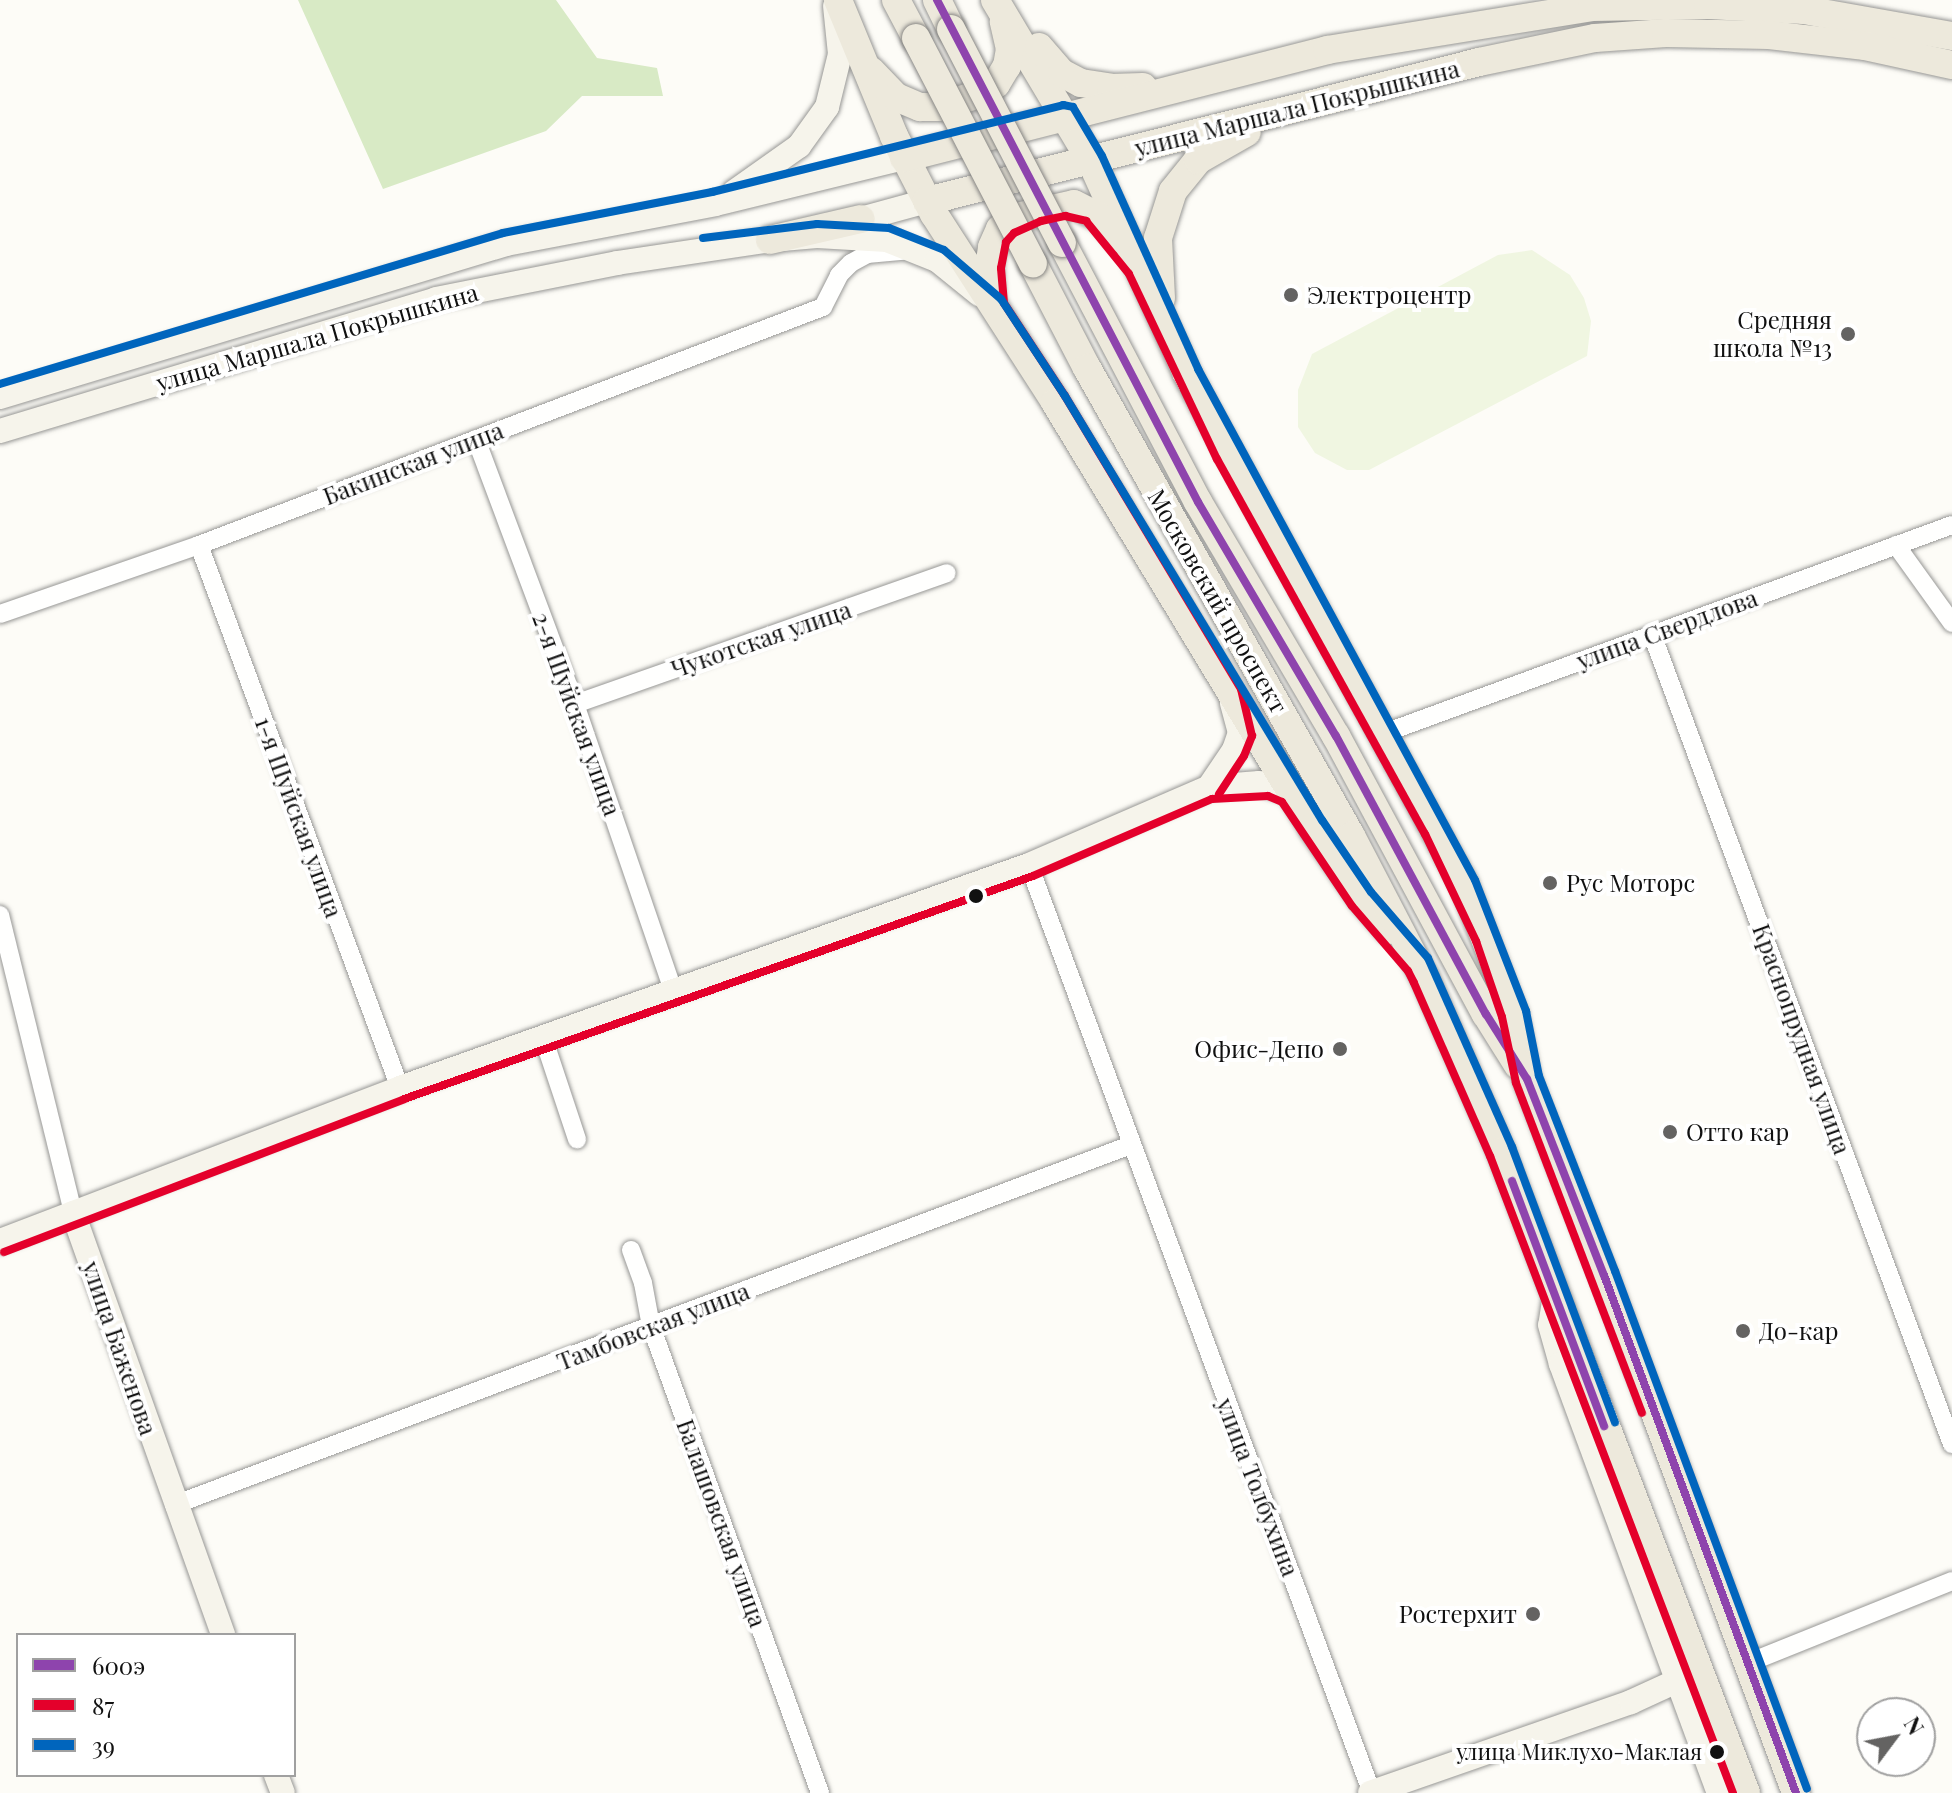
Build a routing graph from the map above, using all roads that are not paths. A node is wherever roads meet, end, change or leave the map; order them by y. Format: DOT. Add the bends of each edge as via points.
graph roads {
  1 [pos="836,0"];
  2 [pos="896,0"];
  3 [pos="937,0"];
  4 [pos="997,3"];
  5 [pos="1952,36"];
  6 [pos="860,58"];
  7 [pos="1952,65"];
  8 [pos="1195,83"];
  9 [pos="1317,102"];
  10 [pos="1066,117"];
  11 [pos="904,158"];
  12 [pos="1091,161"];
  13 [pos="927,201"];
  14 [pos="715,204"];
  15 [pos="861,219"];
  16 [pos="770,240"];
  17 [pos="919,251"];
  18 [pos="1139,268"];
  19 [pos="992,307"];
  20 [pos="1168,335"];
  21 [pos="0,397"];
  22 [pos="0,431"];
  23 [pos="476,439"];
  24 [pos="1952,525"];
  25 [pos="199,545"];
  26 [pos="1896,545"];
  27 [pos="947,573"];
  28 [pos="0,614"];
  29 [pos="1952,623"];
  30 [pos="1652,634"];
  31 [pos="1230,694"];
  32 [pos="575,704"];
  33 [pos="1382,734"];
  34 [pos="1209,787"];
  35 [pos="1290,792"];
  36 [pos="1029,865"];
  37 [pos="0,915"];
  38 [pos="1418,964"];
  39 [pos="673,990"];
  40 [pos="543,1037"];
  41 [pos="1527,1079"];
  42 [pos="400,1088"];
  43 [pos="577,1139"];
  44 [pos="1131,1145"];
  45 [pos="73,1213"];
  46 [pos="0,1241"];
  47 [pos="631,1250"];
  48 [pos="651,1326"];
  49 [pos="1952,1444"];
  50 [pos="174,1505"];
  51 [pos="1952,1581"];
  52 [pos="222,1633"];
  53 [pos="1748,1663"];
  54 [pos="1687,1676"];
  55 [pos="1631,1702"];
  56 [pos="1691,1722"];
  57 [pos="820,1793"];
  58 [pos="1371,1793"];
  59 [pos="1719,1793"];
  60 [pos="1746,1793"];
  61 [pos="1796,1793"];
  1 -- 6 [label="main road"];
  1 -- 14 [label="street" via="840,54 832,95 820,120 792,153"];
  2 -- 38 [label="main road, Московский проспект, bridge" via="1087,368"];
  3 -- 41 [label="main road, Московский проспект, bridge" via="1198,502"];
  4 -- 6 [label="main road" via="1009,40 1009,61 996,84 977,95 939,107 914,106 891,93"];
  4 -- 8 [label="main road" via="1062,73 1081,83 1111,88"];
  4 -- 10 [label="main road"];
  5 -- 8 [label="main road, улица Маршала Покрышкина" via="1804,10 1592,7 1327,50"];
  6 -- 11 [label="main road"];
  7 -- 9 [label="main road, улица Маршала Покрышкина" via="1802,38 1666,33 1558,44"];
  8 -- 10 [label="main road, улица Маршала Покрышкина"];
  9 -- 12 [label="main road, улица Маршала Покрышкина"];
  9 -- 20 [label="main road" via="1213,149 1173,191 1158,238 1157,278"];
  10 -- 11 [label="main road, улица Маршала Покрышкина"];
  10 -- 12 [label="main road"];
  11 -- 13 [label="main road"];
  11 -- 14 [label="street, улица Маршала Покрышкина"];
  12 -- 13 [label="main road, улица Маршала Покрышкина"];
  12 -- 18 [label="main road"];
  13 -- 15 [label="street, улица Маршала Покрышкина"];
  13 -- 19 [label="main road"];
  14 -- 21 [label="street, улица Маршала Покрышкина" via="463,256"];
  15 -- 16 [label="main road, улица Маршала Покрышкина"];
  16 -- 17 [label="street" via="866,237"];
  16 -- 22 [label="street, улица Маршала Покрышкина" via="436,299"];
  17 -- 19 [label="street" via="951,270"];
  17 -- 23 [label="street, Бакинская улица" via="858,258 839,275 823,307"];
  18 -- 19 [label="main road" via="1091,210 1065,204 1037,210 1006,223 995,237 989,267"];
  18 -- 20 [label="main road"];
  19 -- 31 [label="main road"];
  20 -- 33 [label="main road"];
  23 -- 25 [label="street, Бакинская улица"];
  23 -- 32 [label="street, 2-я Шуйская улица"];
  24 -- 26 [label="street, улица Свердлова"];
  25 -- 28 [label="street, Бакинская улица"];
  25 -- 42 [label="street, 1-я Шуйская улица"];
  26 -- 29 [label="street"];
  26 -- 30 [label="street, улица Свердлова"];
  27 -- 32 [label="street, Чукотская улица"];
  30 -- 33 [label="street, улица Свердлова"];
  30 -- 49 [label="street, Краснопрудная улица"];
  31 -- 34 [label="street" via="1240,733"];
  31 -- 35 [label="main road"];
  32 -- 39 [label="street, 2-я Шуйская улица"];
  33 -- 41 [label="main road" via="1436,829 1487,936 1514,1014"];
  34 -- 35 [label="street" via="1259,783"];
  34 -- 36 [label="street"];
  35 -- 38 [label="main road" via="1362,899"];
  36 -- 39 [label="street"];
  36 -- 44 [label="street, улица Толбухина"];
  37 -- 45 [label="street, улица Баженова"];
  38 -- 54 [label="main road, Московский проспект" via="1501,1151"];
  39 -- 40 [label="street"];
  40 -- 42 [label="street"];
  40 -- 43 [label="street"];
  41 -- 53 [label="main road"];
  42 -- 45 [label="street"];
  44 -- 48 [label="street, Тамбовская улица"];
  44 -- 58 [label="street, улица Толбухина"];
  45 -- 46 [label="street"];
  45 -- 50 [label="street, улица Баженова"];
  47 -- 48 [label="street, Балашовская улица"];
  48 -- 50 [label="street, Тамбовская улица"];
  48 -- 57 [label="street, Балашовская улица"];
  50 -- 52 [label="street, улица Баженова"];
  51 -- 53 [label="street"];
  53 -- 61 [label="main road"];
  54 -- 55 [label="street"];
  54 -- 56 [label="street"];
  54 -- 60 [label="main road, Московский проспект"];
  55 -- 56 [label="street" via="1675,1708"];
  55 -- 58 [label="street"];
  56 -- 59 [label="street"];
}
